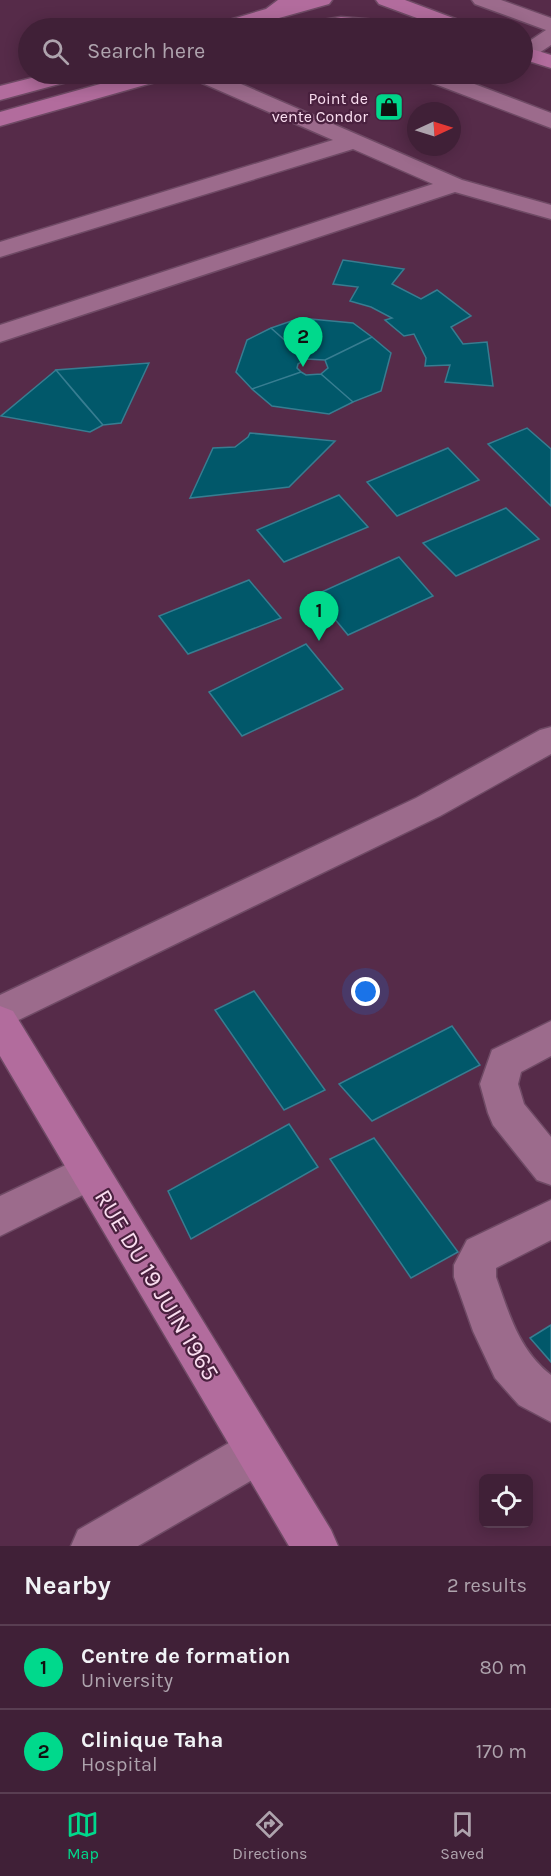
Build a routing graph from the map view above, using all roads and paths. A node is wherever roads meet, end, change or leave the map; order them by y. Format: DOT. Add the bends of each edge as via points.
graph roads {
  1 [pos="291,0"];
  2 [pos="319,0"];
  3 [pos="482,0"];
  4 [pos="390,1"];
  5 [pos="273,13"];
  6 [pos="351,16"];
  7 [pos="256,18"];
  8 [pos="344,18"];
  9 [pos="359,18"];
  10 [pos="435,18"];
  11 [pos="532,18"];
  12 [pos="533,18"];
  13 [pos="551,25"];
  14 [pos="551,35"];
  15 [pos="533,50"];
  16 [pos="533,59"];
  17 [pos="551,62"];
  18 [pos="533,66"];
  19 [pos="551,79"];
  20 [pos="33,84"];
  21 [pos="123,84"];
  22 [pos="224,84"];
  23 [pos="456,84"];
  24 [pos="0,93"];
  25 [pos="0,119"];
  26 [pos="551,121"];
  27 [pos="355,141"];
  28 [pos="454,185"];
  29 [pos="551,212"];
  30 [pos="0,250"];
  31 [pos="0,334"];
  32 [pos="551,740"];
  33 [pos="0,1013"];
  34 [pos="0,1022"];
  35 [pos="551,1037"];
  36 [pos="551,1167"];
  37 [pos="89,1172"];
  38 [pos="0,1217"];
  39 [pos="551,1219"];
  40 [pos="551,1400"];
  41 [pos="256,1452"];
  42 [pos="94,1546"];
  43 [pos="315,1546"];
  1 -- 5 [label="main road"];
  2 -- 5 [label="main road"];
  2 -- 6 [label="main road"];
  3 -- 11 [label="street"];
  4 -- 6 [label="main road"];
  4 -- 10 [label="main road"];
  5 -- 7 [label="main road"];
  6 -- 8 [label="main road"];
  6 -- 9 [label="main road"];
  12 -- 13 [label="street"];
  14 -- 15 [label="street"];
  16 -- 17 [label="main road"];
  18 -- 19 [label="main road"];
  20 -- 24 [label="main road"];
  21 -- 25 [label="main road"];
  22 -- 27 [label="street"];
  23 -- 26 [label="street"];
  27 -- 28 [label="street"];
  27 -- 30 [label="street"];
  28 -- 29 [label="street"];
  28 -- 31 [label="street"];
  32 -- 33 [label="street" via="428,807"];
  34 -- 37 [label="main road, RUE DU 19 JUIN 1965"];
  35 -- 36 [label="street" via="505,1062 499,1084 507,1113"];
  37 -- 38 [label="street"];
  37 -- 41 [label="main road, RUE DU 19 JUIN 1965"];
  39 -- 40 [label="street" via="481,1254 475,1265 475,1277 507,1361 533,1391"];
  41 -- 42 [label="street"];
  41 -- 43 [label="main road, RUE DU 19 JUIN 1965"];
}
